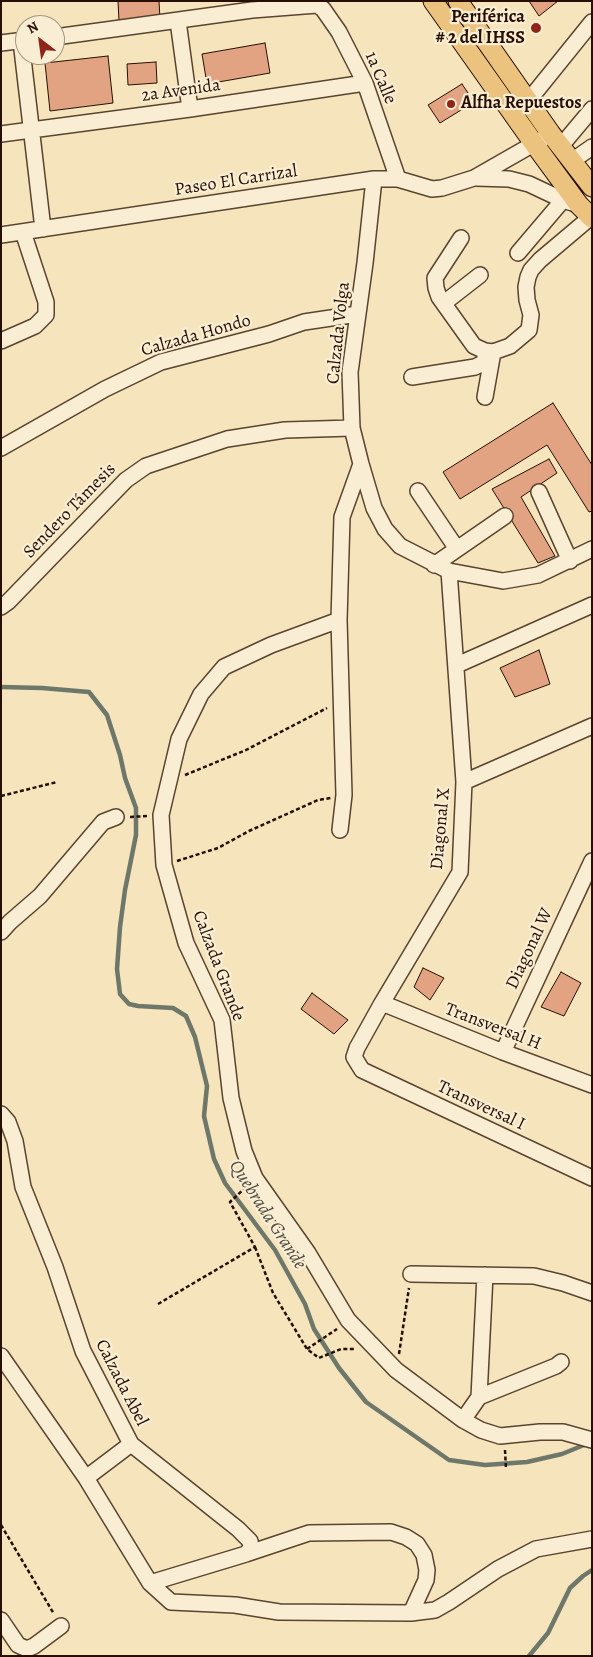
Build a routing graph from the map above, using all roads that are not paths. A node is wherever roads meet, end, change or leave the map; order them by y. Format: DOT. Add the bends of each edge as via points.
graph roads {
  1 [pos="433,1"];
  2 [pos="458,1"];
  3 [pos="178,21"];
  4 [pos="592,22"];
  5 [pos="65,36"];
  6 [pos="15,41"];
  7 [pos="1,42"];
  8 [pos="25,65"];
  9 [pos="365,83"];
  10 [pos="529,100"];
  11 [pos="190,109"];
  12 [pos="592,109"];
  13 [pos="513,114"];
  14 [pos="32,130"];
  15 [pos="1,134"];
  16 [pos="556,140"];
  17 [pos="535,145"];
  18 [pos="592,146"];
  19 [pos="572,161"];
  20 [pos="474,178"];
  21 [pos="374,179"];
  22 [pos="398,179"];
  23 [pos="592,187"];
  24 [pos="581,210"];
  25 [pos="43,229"];
  26 [pos="23,232"];
  27 [pos="1,235"];
  28 [pos="461,238"];
  29 [pos="518,253"];
  30 [pos="480,274"];
  31 [pos="444,303"];
  32 [pos="358,314"];
  33 [pos="1,341"];
  34 [pos="489,352"];
  35 [pos="412,378"];
  36 [pos="485,397"];
  37 [pos="352,428"];
  38 [pos="1,448"];
  39 [pos="361,464"];
  40 [pos="418,491"];
  41 [pos="539,492"];
  42 [pos="505,516"];
  43 [pos="457,549"];
  44 [pos="592,549"];
  45 [pos="570,561"];
  46 [pos="434,565"];
  47 [pos="449,572"];
  48 [pos="592,605"];
  49 [pos="1,607"];
  50 [pos="338,620"];
  51 [pos="457,665"];
  52 [pos="592,726"];
  53 [pos="464,782"];
  54 [pos="116,818"];
  55 [pos="340,830"];
  56 [pos="592,861"];
  57 [pos="1,932"];
  58 [pos="382,1003"];
  59 [pos="503,1052"];
  60 [pos="357,1064"];
  61 [pos="592,1085"];
  62 [pos="1,1114"];
  63 [pos="592,1178"];
  64 [pos="412,1274"];
  65 [pos="485,1275"];
  66 [pos="592,1293"];
  67 [pos="1,1356"];
  68 [pos="561,1362"];
  69 [pos="479,1397"];
  70 [pos="463,1420"];
  71 [pos="592,1440"];
  72 [pos="131,1444"];
  73 [pos="86,1478"];
  74 [pos="592,1539"];
  75 [pos="246,1554"];
  76 [pos="150,1583"];
  77 [pos="410,1613"];
  78 [pos="1,1620"];
  79 [pos="61,1626"];
  1 -- 13 [label="main road"];
  2 -- 10 [label="main road"];
  3 -- 5 [label="street"];
  3 -- 9 [label="street, 1a Calle" via="317,5 339,32"];
  3 -- 11 [label="street"];
  4 -- 10 [label="street"];
  6 -- 7 [label="street"];
  8 -- 14 [label="street"];
  9 -- 11 [label="street, 2a Avenida"];
  9 -- 22 [label="street, 1a Calle"];
  10 -- 13 [label="street"];
  10 -- 16 [label="main road"];
  11 -- 14 [label="street, 2a Avenida"];
  12 -- 16 [label="street, Paseo El Carrizal"];
  13 -- 17 [label="main road"];
  14 -- 15 [label="street, 2a Avenida"];
  14 -- 25 [label="street"];
  16 -- 17 [label="street, Paseo El Carrizal"];
  16 -- 19 [label="main road"];
  17 -- 20 [label="street, Paseo El Carrizal"];
  17 -- 24 [label="main road"];
  18 -- 19 [label="street"];
  19 -- 23 [label="main road"];
  20 -- 22 [label="street, Paseo El Carrizal" via="437,189"];
  20 -- 24 [label="street, Paseo El Carrizal" via="509,179 529,184"];
  21 -- 22 [label="street, Paseo El Carrizal"];
  21 -- 25 [label="street, Paseo El Carrizal"];
  21 -- 32 [label="street, Calzada Volga"];
  24 -- 29 [label="street"];
  24 -- 34 [label="street" via="528,277 530,330 510,346"];
  25 -- 26 [label="street, Paseo El Carrizal"];
  26 -- 27 [label="street, Paseo El Carrizal"];
  26 -- 33 [label="street" via="46,302 46,315 35,326"];
  28 -- 31 [label="street" via="435,278"];
  30 -- 31 [label="street"];
  31 -- 34 [label="street" via="474,346"];
  32 -- 37 [label="street, Calzada Volga" via="350,372"];
  32 -- 38 [label="street, Calzada Hondo" via="308,321 161,362 105,389"];
  34 -- 35 [label="street" via="483,363 475,367"];
  34 -- 36 [label="street"];
  37 -- 39 [label="street, Calzada Volga"];
  37 -- 49 [label="street, Sendero Támesis" via="285,430 227,438 146,466 126,480"];
  39 -- 46 [label="street, Calzada Volga" via="374,508 385,529 400,546"];
  39 -- 50 [label="street" via="342,517"];
  40 -- 43 [label="street"];
  41 -- 45 [label="street"];
  42 -- 43 [label="street"];
  43 -- 46 [label="street"];
  44 -- 45 [label="street, Calzada Volga"];
  45 -- 47 [label="street, Calzada Volga" via="538,575 503,581"];
  46 -- 47 [label="street, Calzada Volga"];
  47 -- 51 [label="street, Diagonal X"];
  48 -- 51 [label="street"];
  50 -- 55 [label="street" via="344,795"];
  50 -- 70 [label="street, Calzada Grande" via="224,667 201,694 178,739 168,782 161,815 164,865 186,943 222,1020 231,1098 244,1151 255,1178 308,1253 348,1320 396,1370"];
  51 -- 53 [label="street, Diagonal X"];
  52 -- 53 [label="street"];
  53 -- 58 [label="street, Diagonal X" via="460,872"];
  54 -- 57 [label="street" via="103,822 40,896"];
  56 -- 59 [label="street, Diagonal W"];
  58 -- 59 [label="street, Transversal H"];
  58 -- 60 [label="street, Diagonal X" via="357,1048 354,1057"];
  59 -- 61 [label="street, Transversal H"];
  60 -- 63 [label="street, Transversal I" via="362,1070"];
  62 -- 72 [label="street, Calzada Abel" via="8,1122 15,1141 23,1186 83,1351"];
  64 -- 65 [label="street"];
  65 -- 66 [label="street" via="534,1276 564,1282"];
  65 -- 69 [label="street"];
  67 -- 73 [label="street"];
  68 -- 69 [label="street"];
  69 -- 70 [label="street"];
  70 -- 71 [label="street, Calzada Grande" via="500,1436 563,1432"];
  72 -- 73 [label="street"];
  72 -- 75 [label="street, Calzada Abel" via="250,1540 251,1548"];
  73 -- 76 [label="street"];
  74 -- 77 [label="street" via="536,1549 498,1569 435,1610"];
  75 -- 76 [label="street"];
  75 -- 77 [label="street" via="309,1533 391,1532 406,1537 417,1544 424,1555 427,1570 426,1580"];
  76 -- 77 [label="street" via="171,1602 235,1605 279,1612"];
  78 -- 79 [label="street" via="18,1645 27,1649"];
}
